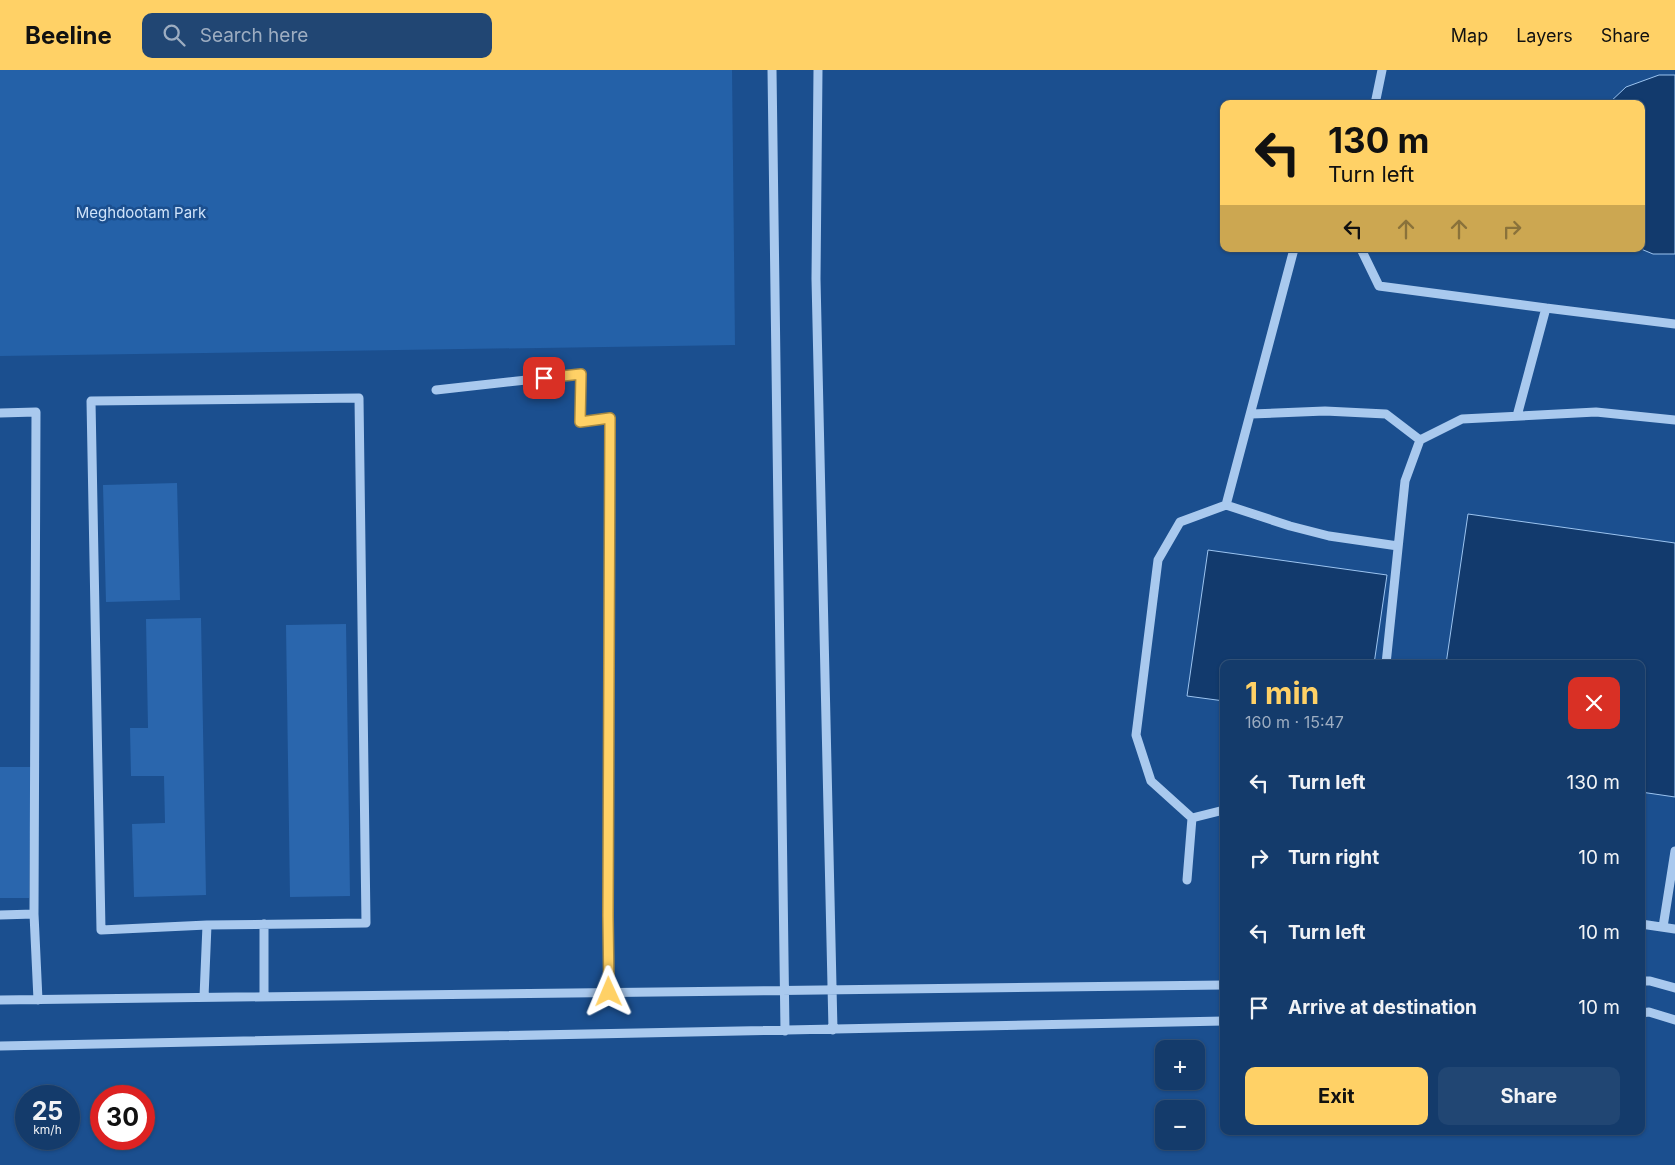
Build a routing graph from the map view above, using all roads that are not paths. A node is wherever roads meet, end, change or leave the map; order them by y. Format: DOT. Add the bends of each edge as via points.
graph roads {
  1 [pos="772,70"];
  2 [pos="818,70"];
  3 [pos="1382,70"];
  4 [pos="1376,100"];
  5 [pos="1293,252"];
  6 [pos="1362,252"];
  7 [pos="1546,308"];
  8 [pos="1675,324"];
  9 [pos="436,390"];
  10 [pos="0,413"];
  11 [pos="1251,414"];
  12 [pos="1517,416"];
  13 [pos="1675,420"];
  14 [pos="1420,440"];
  15 [pos="1226,506"];
  16 [pos="1398,546"];
  17 [pos="1386,660"];
  18 [pos="1220,811"];
  19 [pos="1192,818"];
  20 [pos="1675,851"];
  21 [pos="1188,880"];
  22 [pos="34,914"];
  23 [pos="0,915"];
  24 [pos="264,924"];
  25 [pos="207,925"];
  26 [pos="1645,925"];
  27 [pos="1663,927"];
  28 [pos="1675,929"];
  29 [pos="1645,981"];
  30 [pos="1220,985"];
  31 [pos="1675,988"];
  32 [pos="832,990"];
  33 [pos="785,991"];
  34 [pos="609,992"];
  35 [pos="264,996"];
  36 [pos="204,997"];
  37 [pos="0,1000"];
  38 [pos="38,1000"];
  39 [pos="1645,1012"];
  40 [pos="1675,1020"];
  41 [pos="1220,1021"];
  42 [pos="833,1030"];
  43 [pos="785,1031"];
  44 [pos="0,1046"];
  1 -- 33 [label="street"];
  2 -- 32 [label="street" via="816,279"];
  3 -- 4 [label="street"];
  5 -- 11 [label="street"];
  6 -- 7 [label="street" via="1379,286"];
  7 -- 8 [label="street"];
  7 -- 12 [label="street"];
  9 -- 34 [label="street" via="581,374 580,422 610,418"];
  10 -- 22 [label="street" via="36,412"];
  11 -- 14 [label="street" via="1325,411 1386,414"];
  11 -- 15 [label="street"];
  12 -- 13 [label="street" via="1596,412"];
  12 -- 14 [label="street" via="1462,419"];
  14 -- 16 [label="street" via="1406,481"];
  15 -- 16 [label="street" via="1329,536"];
  15 -- 19 [label="street" via="1180,522 1158,560 1136,735 1151,781"];
  16 -- 17 [label="street"];
  18 -- 19 [label="street"];
  19 -- 21 [label="street"];
  20 -- 27 [label="street"];
  22 -- 23 [label="street"];
  22 -- 38 [label="street"];
  24 -- 25 [label="street"];
  24 -- 25 [label="street" via="366,923 360,398 92,401 101,930"];
  24 -- 35 [label="street"];
  25 -- 36 [label="street"];
  26 -- 27 [label="street"];
  27 -- 28 [label="street"];
  29 -- 31 [label="street"];
  30 -- 32 [label="street"];
  32 -- 33 [label="street"];
  32 -- 42 [label="street"];
  33 -- 34 [label="street"];
  33 -- 43 [label="street"];
  34 -- 35 [label="street"];
  35 -- 36 [label="street"];
  36 -- 38 [label="street"];
  37 -- 38 [label="street"];
  39 -- 40 [label="street"];
  41 -- 42 [label="street"];
  42 -- 43 [label="street"];
  43 -- 44 [label="street"];
}
